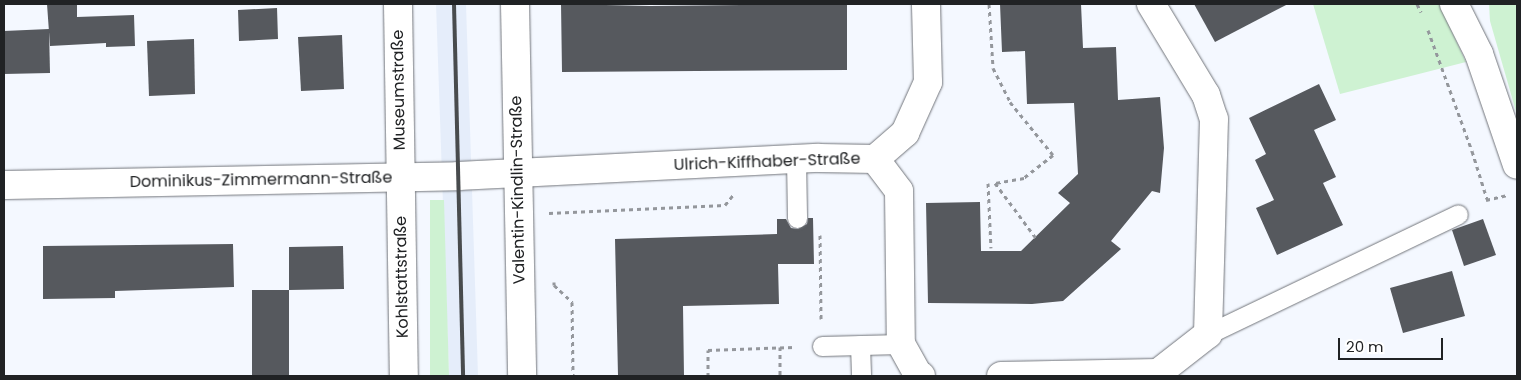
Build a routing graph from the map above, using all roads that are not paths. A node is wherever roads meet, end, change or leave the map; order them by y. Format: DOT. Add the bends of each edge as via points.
graph roads {
  1 [pos="398,4"];
  2 [pos="515,4"];
  3 [pos="926,4"];
  4 [pos="1151,4"];
  5 [pos="1454,4"];
  6 [pos="796,159"];
  7 [pos="875,159"];
  8 [pos="1517,165"];
  9 [pos="518,173"];
  10 [pos="401,177"];
  11 [pos="4,185"];
  12 [pos="1458,214"];
  13 [pos="797,218"];
  14 [pos="1208,334"];
  15 [pos="902,344"];
  16 [pos="860,345"];
  17 [pos="822,346"];
  18 [pos="1158,374"];
  19 [pos="861,375"];
  20 [pos="404,376"];
  21 [pos="522,376"];
  22 [pos="921,376"];
  23 [pos="1001,376"];
  1 -- 10 [label="street, Museumstraße"];
  2 -- 9 [label="street, Valentin-Kindlin-Straße"];
  3 -- 7 [label="street" via="928,82 905,133"];
  4 -- 14 [label="street" via="1206,95 1214,119"];
  5 -- 8 [label="street" via="1479,54"];
  6 -- 7 [label="street, Ulrich-Kiffhaber-Straße"];
  6 -- 9 [label="street, Ulrich-Kiffhaber-Straße"];
  6 -- 13 [label="lane"];
  7 -- 15 [label="street, Ulrich-Kiffhaber-Straße" via="899,191"];
  9 -- 10 [label="street, Dominikus-Zimmermann-Straße"];
  9 -- 21 [label="street, Valentin-Kindlin-Straße"];
  10 -- 11 [label="street, Dominikus-Zimmermann-Straße"];
  10 -- 20 [label="street, Kohlstattstraße"];
  12 -- 14 [label="lane"];
  14 -- 18 [label="street"];
  15 -- 16 [label="lane"];
  15 -- 22 [label="street, Ulrich-Kiffhaber-Straße"];
  16 -- 17 [label="lane"];
  16 -- 19 [label="lane"];
  18 -- 23 [label="street"];
}
